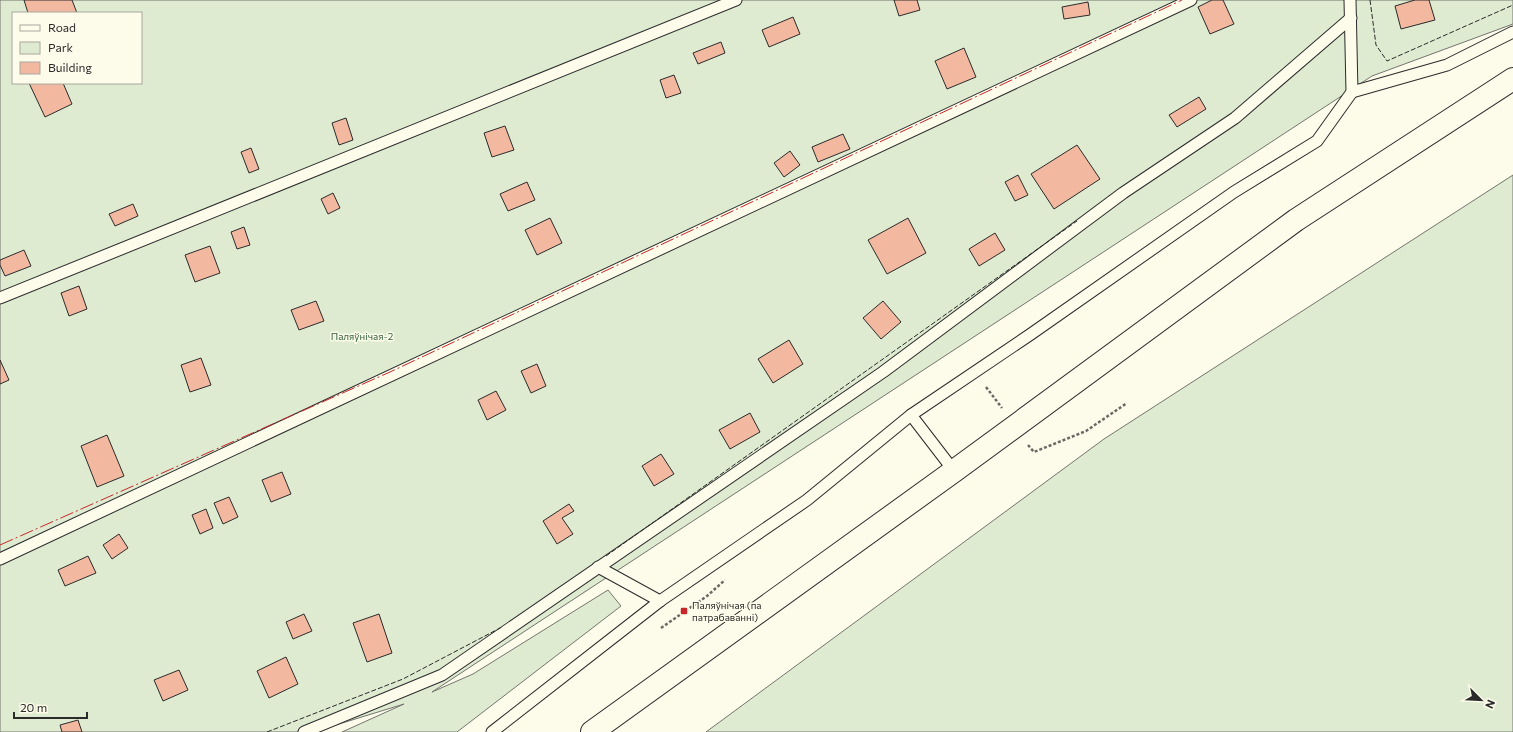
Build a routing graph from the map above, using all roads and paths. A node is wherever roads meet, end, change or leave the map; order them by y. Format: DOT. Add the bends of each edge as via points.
graph roads {
  1 [pos="736,0"];
  2 [pos="1191,0"];
  3 [pos="1350,0"];
  4 [pos="1351,18"];
  5 [pos="1513,32"];
  6 [pos="1513,79"];
  7 [pos="1352,92"];
  8 [pos="0,298"];
  9 [pos="911,415"];
  10 [pos="954,471"];
  11 [pos="0,560"];
  12 [pos="598,568"];
  13 [pos="660,601"];
  14 [pos="304,732"];
  15 [pos="492,732"];
  16 [pos="592,732"];
  1 -- 8 [label="lane"];
  2 -- 11 [label="lane"];
  3 -- 4 [label="lane"];
  4 -- 7 [label="lane"];
  4 -- 12 [label="lane" via="1236,118 1123,193 883,372"];
  5 -- 7 [label="lane" via="1447,65"];
  6 -- 10 [label="main road" via="1296,220"];
  7 -- 9 [label="lane" via="1317,141 1234,192"];
  9 -- 10 [label="lane"];
  9 -- 13 [label="lane" via="807,500"];
  10 -- 16 [label="main road"];
  12 -- 13 [label="lane"];
  12 -- 14 [label="lane" via="442,675"];
  13 -- 15 [label="lane"];
}
